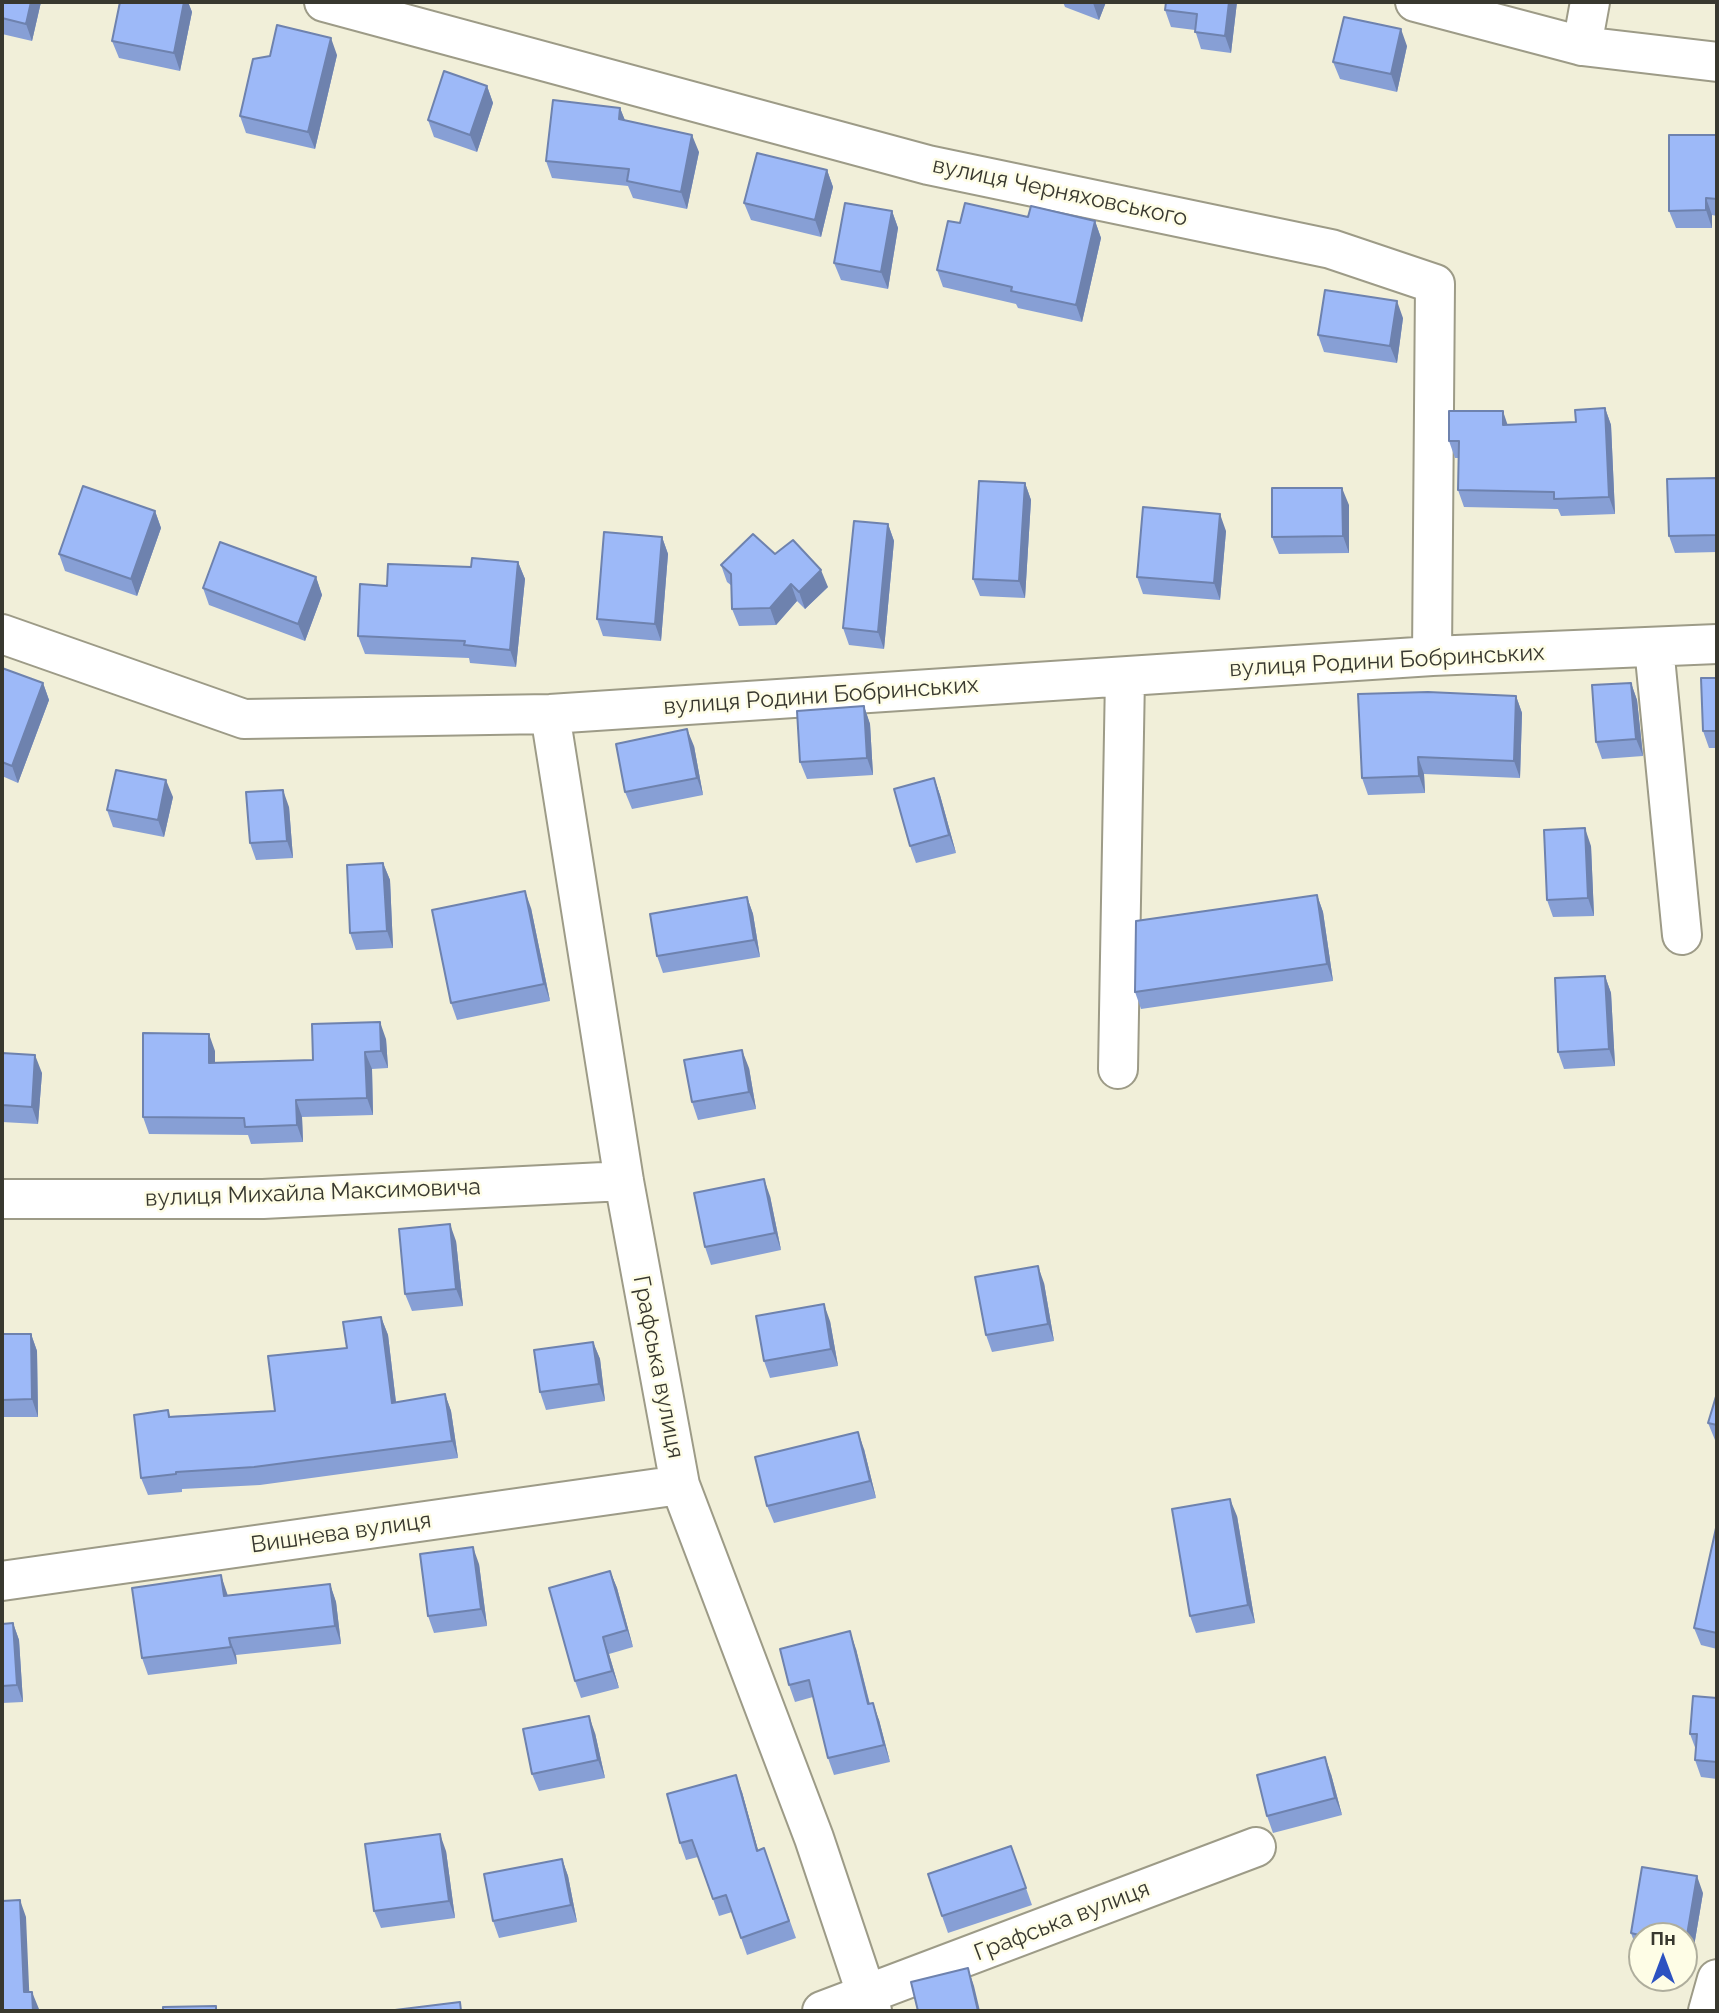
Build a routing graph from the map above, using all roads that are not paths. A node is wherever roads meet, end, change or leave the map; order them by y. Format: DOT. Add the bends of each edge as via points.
graph roads {
  1 [pos="324,2"];
  2 [pos="1415,2"];
  3 [pos="1590,2"];
  4 [pos="1582,46"];
  5 [pos="1717,62"];
  6 [pos="2,634"];
  7 [pos="1717,644"];
  8 [pos="1654,647"];
  9 [pos="1432,656"];
  10 [pos="1125,677"];
  11 [pos="550,714"];
  12 [pos="1682,935"];
  13 [pos="1118,1069"];
  14 [pos="624,1181"];
  15 [pos="2,1199"];
  16 [pos="680,1485"];
  17 [pos="2,1581"];
  18 [pos="1256,1847"];
  19 [pos="1717,1979"];
  20 [pos="870,2003"];
  21 [pos="822,2011"];
  22 [pos="1708,2011"];
  1 -- 9 [label="street, вулиця Черняховського" via="928,165 1331,249 1435,284"];
  2 -- 4 [label="street"];
  3 -- 4 [label="street"];
  4 -- 5 [label="street"];
  6 -- 11 [label="street, вулиця Родини Бобринських" via="244,719"];
  7 -- 8 [label="street, вулиця Родини Бобринських"];
  8 -- 9 [label="street, вулиця Родини Бобринських"];
  8 -- 12 [label="street"];
  9 -- 10 [label="street, вулиця Родини Бобринських"];
  10 -- 11 [label="street, вулиця Родини Бобринських"];
  10 -- 13 [label="street"];
  11 -- 14 [label="street, Графська вулиця"];
  14 -- 15 [label="street, вулиця Михайла Максимовича" via="263,1199"];
  14 -- 16 [label="street, Графська вулиця"];
  16 -- 17 [label="street, Вишнева вулиця"];
  16 -- 20 [label="street, Графська вулиця" via="814,1838"];
  18 -- 20 [label="street, Графська вулиця"];
  19 -- 22 [label="street"];
  20 -- 21 [label="street, Графська вулиця"];
}
